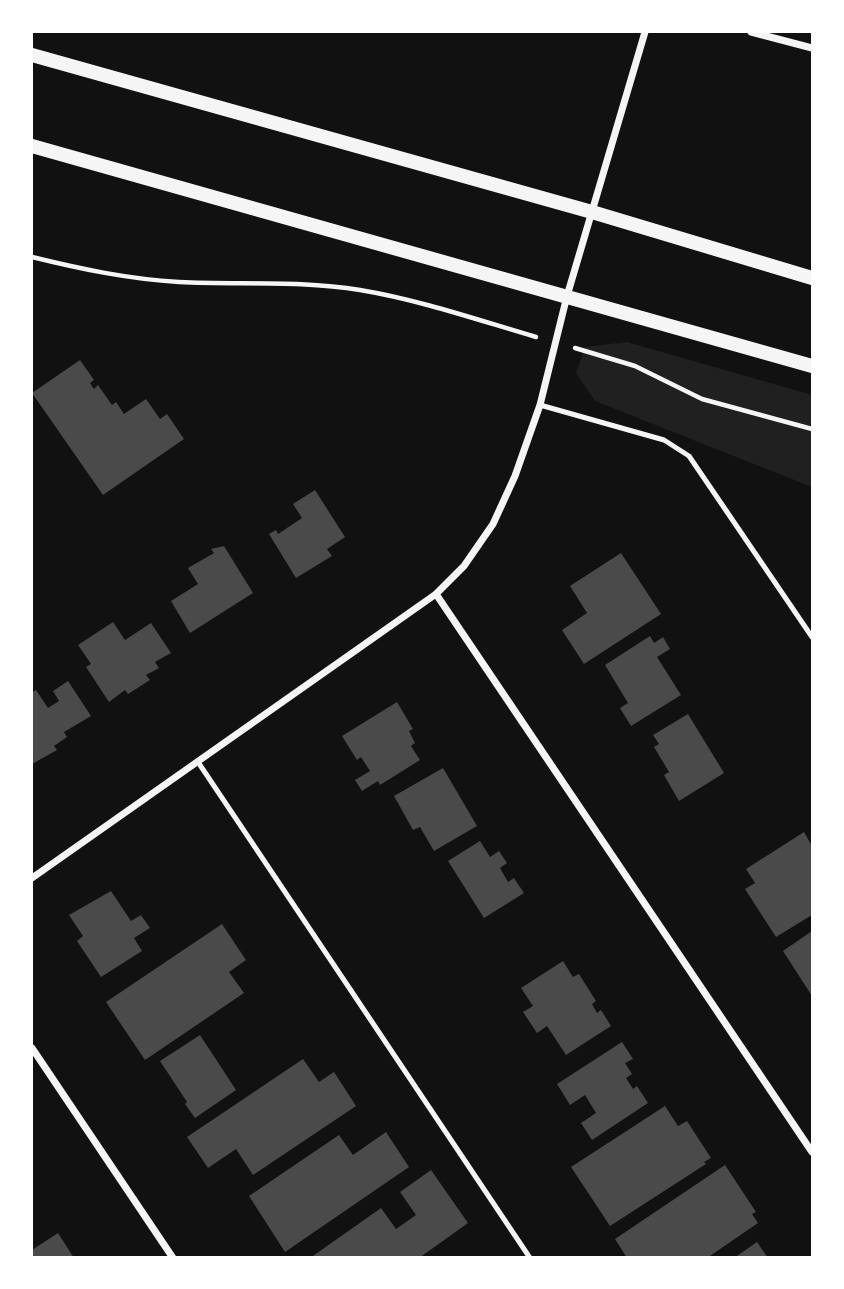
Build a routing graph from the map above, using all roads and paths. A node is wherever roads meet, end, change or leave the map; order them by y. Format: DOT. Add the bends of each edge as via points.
graph roads {
  1 [pos="645,32"];
  2 [pos="751,32"];
  3 [pos="813,48"];
  4 [pos="32,55"];
  5 [pos="32,146"];
  6 [pos="592,212"];
  7 [pos="32,257"];
  8 [pos="813,278"];
  9 [pos="567,296"];
  10 [pos="524,333"];
  11 [pos="586,352"];
  12 [pos="813,366"];
  13 [pos="540,405"];
  14 [pos="813,429"];
  15 [pos="436,594"];
  16 [pos="813,637"];
  17 [pos="198,762"];
  18 [pos="32,878"];
  19 [pos="32,1048"];
  20 [pos="813,1152"];
  21 [pos="173,1258"];
  22 [pos="530,1258"];
  1 -- 6 [label="street"];
  2 -- 3 [label="street"];
  4 -- 6 [label="main road"];
  5 -- 9 [label="main road"];
  6 -- 8 [label="main road"];
  6 -- 9 [label="street"];
  7 -- 10 [label="path" via="116,276 180,282 292,282 360,290"];
  9 -- 12 [label="main road"];
  9 -- 13 [label="street"];
  11 -- 14 [label="path" via="635,366 702,399"];
  13 -- 15 [label="street" via="493,524 464,566"];
  13 -- 16 [label="lane" via="664,440 689,456"];
  15 -- 17 [label="street"];
  15 -- 20 [label="street"];
  17 -- 18 [label="street"];
  17 -- 22 [label="lane"];
  19 -- 21 [label="street"];
}
